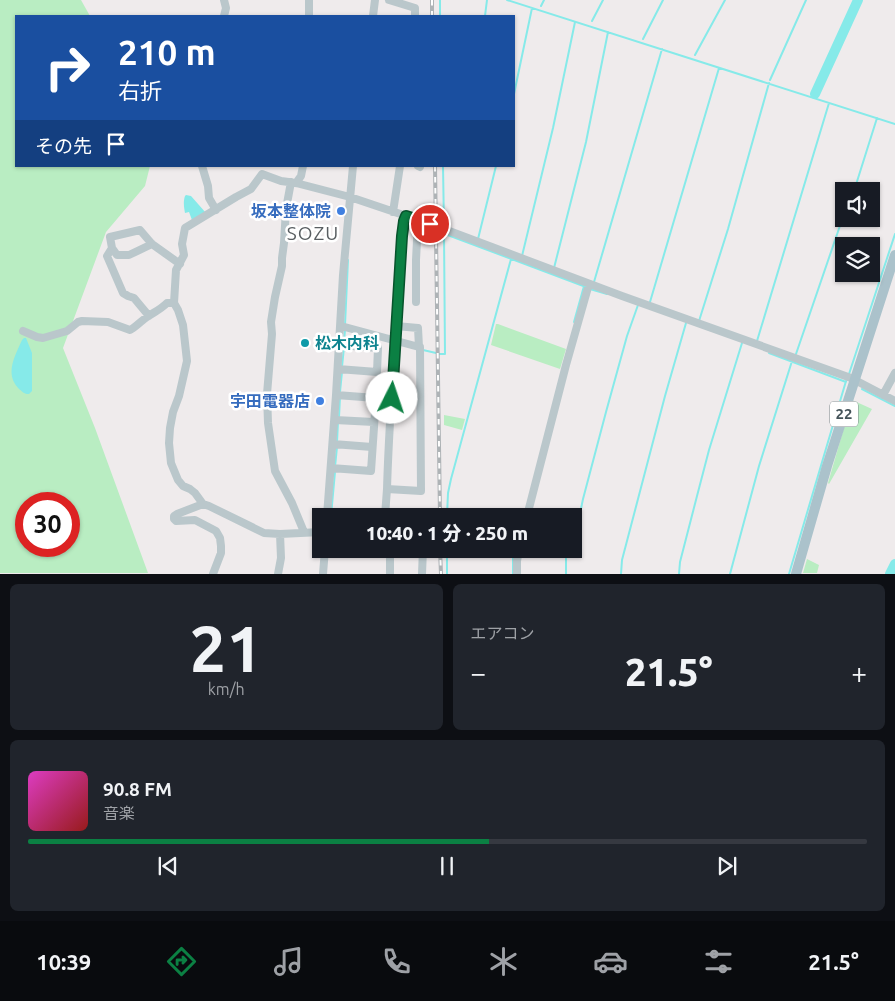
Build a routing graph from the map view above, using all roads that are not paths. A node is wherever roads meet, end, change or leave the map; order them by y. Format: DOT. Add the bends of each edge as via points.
graph roads {
  1 [pos="224,0"];
  2 [pos="309,0"];
  3 [pos="375,0"];
  4 [pos="389,0"];
  5 [pos="224,15"];
  6 [pos="309,15"];
  7 [pos="373,15"];
  8 [pos="415,15"];
  9 [pos="202,167"];
  10 [pos="256,167"];
  11 [pos="303,167"];
  12 [pos="353,167"];
  13 [pos="400,167"];
  14 [pos="262,174"];
  15 [pos="294,182"];
  16 [pos="350,197"];
  17 [pos="216,210"];
  18 [pos="393,212"];
  19 [pos="405,219"];
  20 [pos="418,223"];
  21 [pos="152,244"];
  22 [pos="112,248"];
  23 [pos="895,255"];
  24 [pos="180,264"];
  25 [pos="588,286"];
  26 [pos="416,302"];
  27 [pos="174,303"];
  28 [pos="149,316"];
  29 [pos="396,326"];
  30 [pos="344,327"];
  31 [pos="23,331"];
  32 [pos="396,342"];
  33 [pos="342,345"];
  34 [pos="421,348"];
  35 [pos="341,370"];
  36 [pos="895,373"];
  37 [pos="850,378"];
  38 [pos="339,395"];
  39 [pos="883,395"];
  40 [pos="376,398"];
  41 [pos="390,398"];
  42 [pos="895,401"];
  43 [pos="337,420"];
  44 [pos="374,422"];
  45 [pos="336,445"];
  46 [pos="372,447"];
  47 [pos="334,468"];
  48 [pos="371,471"];
  49 [pos="385,473"];
  50 [pos="387,489"];
  51 [pos="203,504"];
  52 [pos="328,508"];
  53 [pos="386,508"];
  54 [pos="529,508"];
  55 [pos="304,532"];
  56 [pos="312,532"];
  57 [pos="280,534"];
  58 [pos="324,558"];
  59 [pos="390,558"];
  60 [pos="423,558"];
  61 [pos="518,558"];
  62 [pos="213,574"];
  63 [pos="278,574"];
  64 [pos="323,574"];
  65 [pos="390,574"];
  66 [pos="422,574"];
  67 [pos="517,574"];
  68 [pos="796,574"];
  1 -- 5 [label="street"];
  2 -- 6 [label="street"];
  3 -- 7 [label="street"];
  4 -- 8 [label="street" via="415,8"];
  9 -- 17 [label="street" via="209,198"];
  10 -- 14 [label="street"];
  11 -- 15 [label="street" via="301,176"];
  12 -- 16 [label="street"];
  13 -- 18 [label="street"];
  14 -- 15 [label="street"];
  14 -- 17 [label="street" via="251,190"];
  15 -- 16 [label="street"];
  15 -- 55 [label="street" via="286,209 282,266 271,322 267,394 276,471"];
  16 -- 18 [label="street"];
  16 -- 30 [label="street" via="346,229"];
  17 -- 24 [label="street" via="185,228 184,255"];
  18 -- 19 [label="street"];
  19 -- 20 [label="street"];
  19 -- 29 [label="street"];
  20 -- 25 [label="street" via="447,230"];
  20 -- 26 [label="street"];
  21 -- 22 [label="street" via="130,256 117,255"];
  21 -- 22 [label="street" via="140,230 110,237"];
  21 -- 24 [label="street"];
  22 -- 28 [label="street" via="107,256 123,293 134,298"];
  23 -- 37 [label="main road, 22"];
  24 -- 27 [label="street" via="176,270"];
  25 -- 37 [label="street"];
  25 -- 54 [label="street"];
  27 -- 28 [label="street" via="167,303"];
  27 -- 51 [label="street" via="183,325 187,361 169,443 178,480"];
  28 -- 31 [label="street" via="130,330 108,322 82,321 67,331 43,338"];
  29 -- 32 [label="street"];
  29 -- 34 [label="street" via="418,328"];
  30 -- 32 [label="street"];
  30 -- 33 [label="street"];
  32 -- 34 [label="street"];
  32 -- 41 [label="street"];
  33 -- 35 [label="street"];
  33 -- 35 [label="street" via="378,348 377,372"];
  34 -- 50 [label="street" via="421,491"];
  35 -- 38 [label="street"];
  36 -- 39 [label="street"];
  37 -- 39 [label="street"];
  37 -- 68 [label="main road, 22"];
  38 -- 40 [label="street"];
  38 -- 43 [label="street"];
  39 -- 42 [label="street"];
  40 -- 41 [label="street"];
  40 -- 44 [label="street"];
  41 -- 49 [label="street"];
  43 -- 44 [label="street"];
  43 -- 45 [label="street"];
  44 -- 46 [label="street"];
  45 -- 46 [label="street"];
  45 -- 47 [label="street"];
  46 -- 48 [label="street"];
  47 -- 48 [label="street"];
  47 -- 52 [label="street"];
  48 -- 49 [label="street"];
  49 -- 50 [label="street"];
  50 -- 53 [label="street"];
  51 -- 57 [label="street" via="264,533"];
  51 -- 62 [label="street" via="177,514 174,519 194,520 216,531 222,546"];
  55 -- 56 [label="street"];
  55 -- 57 [label="street"];
  57 -- 63 [label="street"];
  58 -- 64 [label="street"];
  59 -- 65 [label="street"];
  60 -- 66 [label="street"];
  61 -- 67 [label="street"];
}
